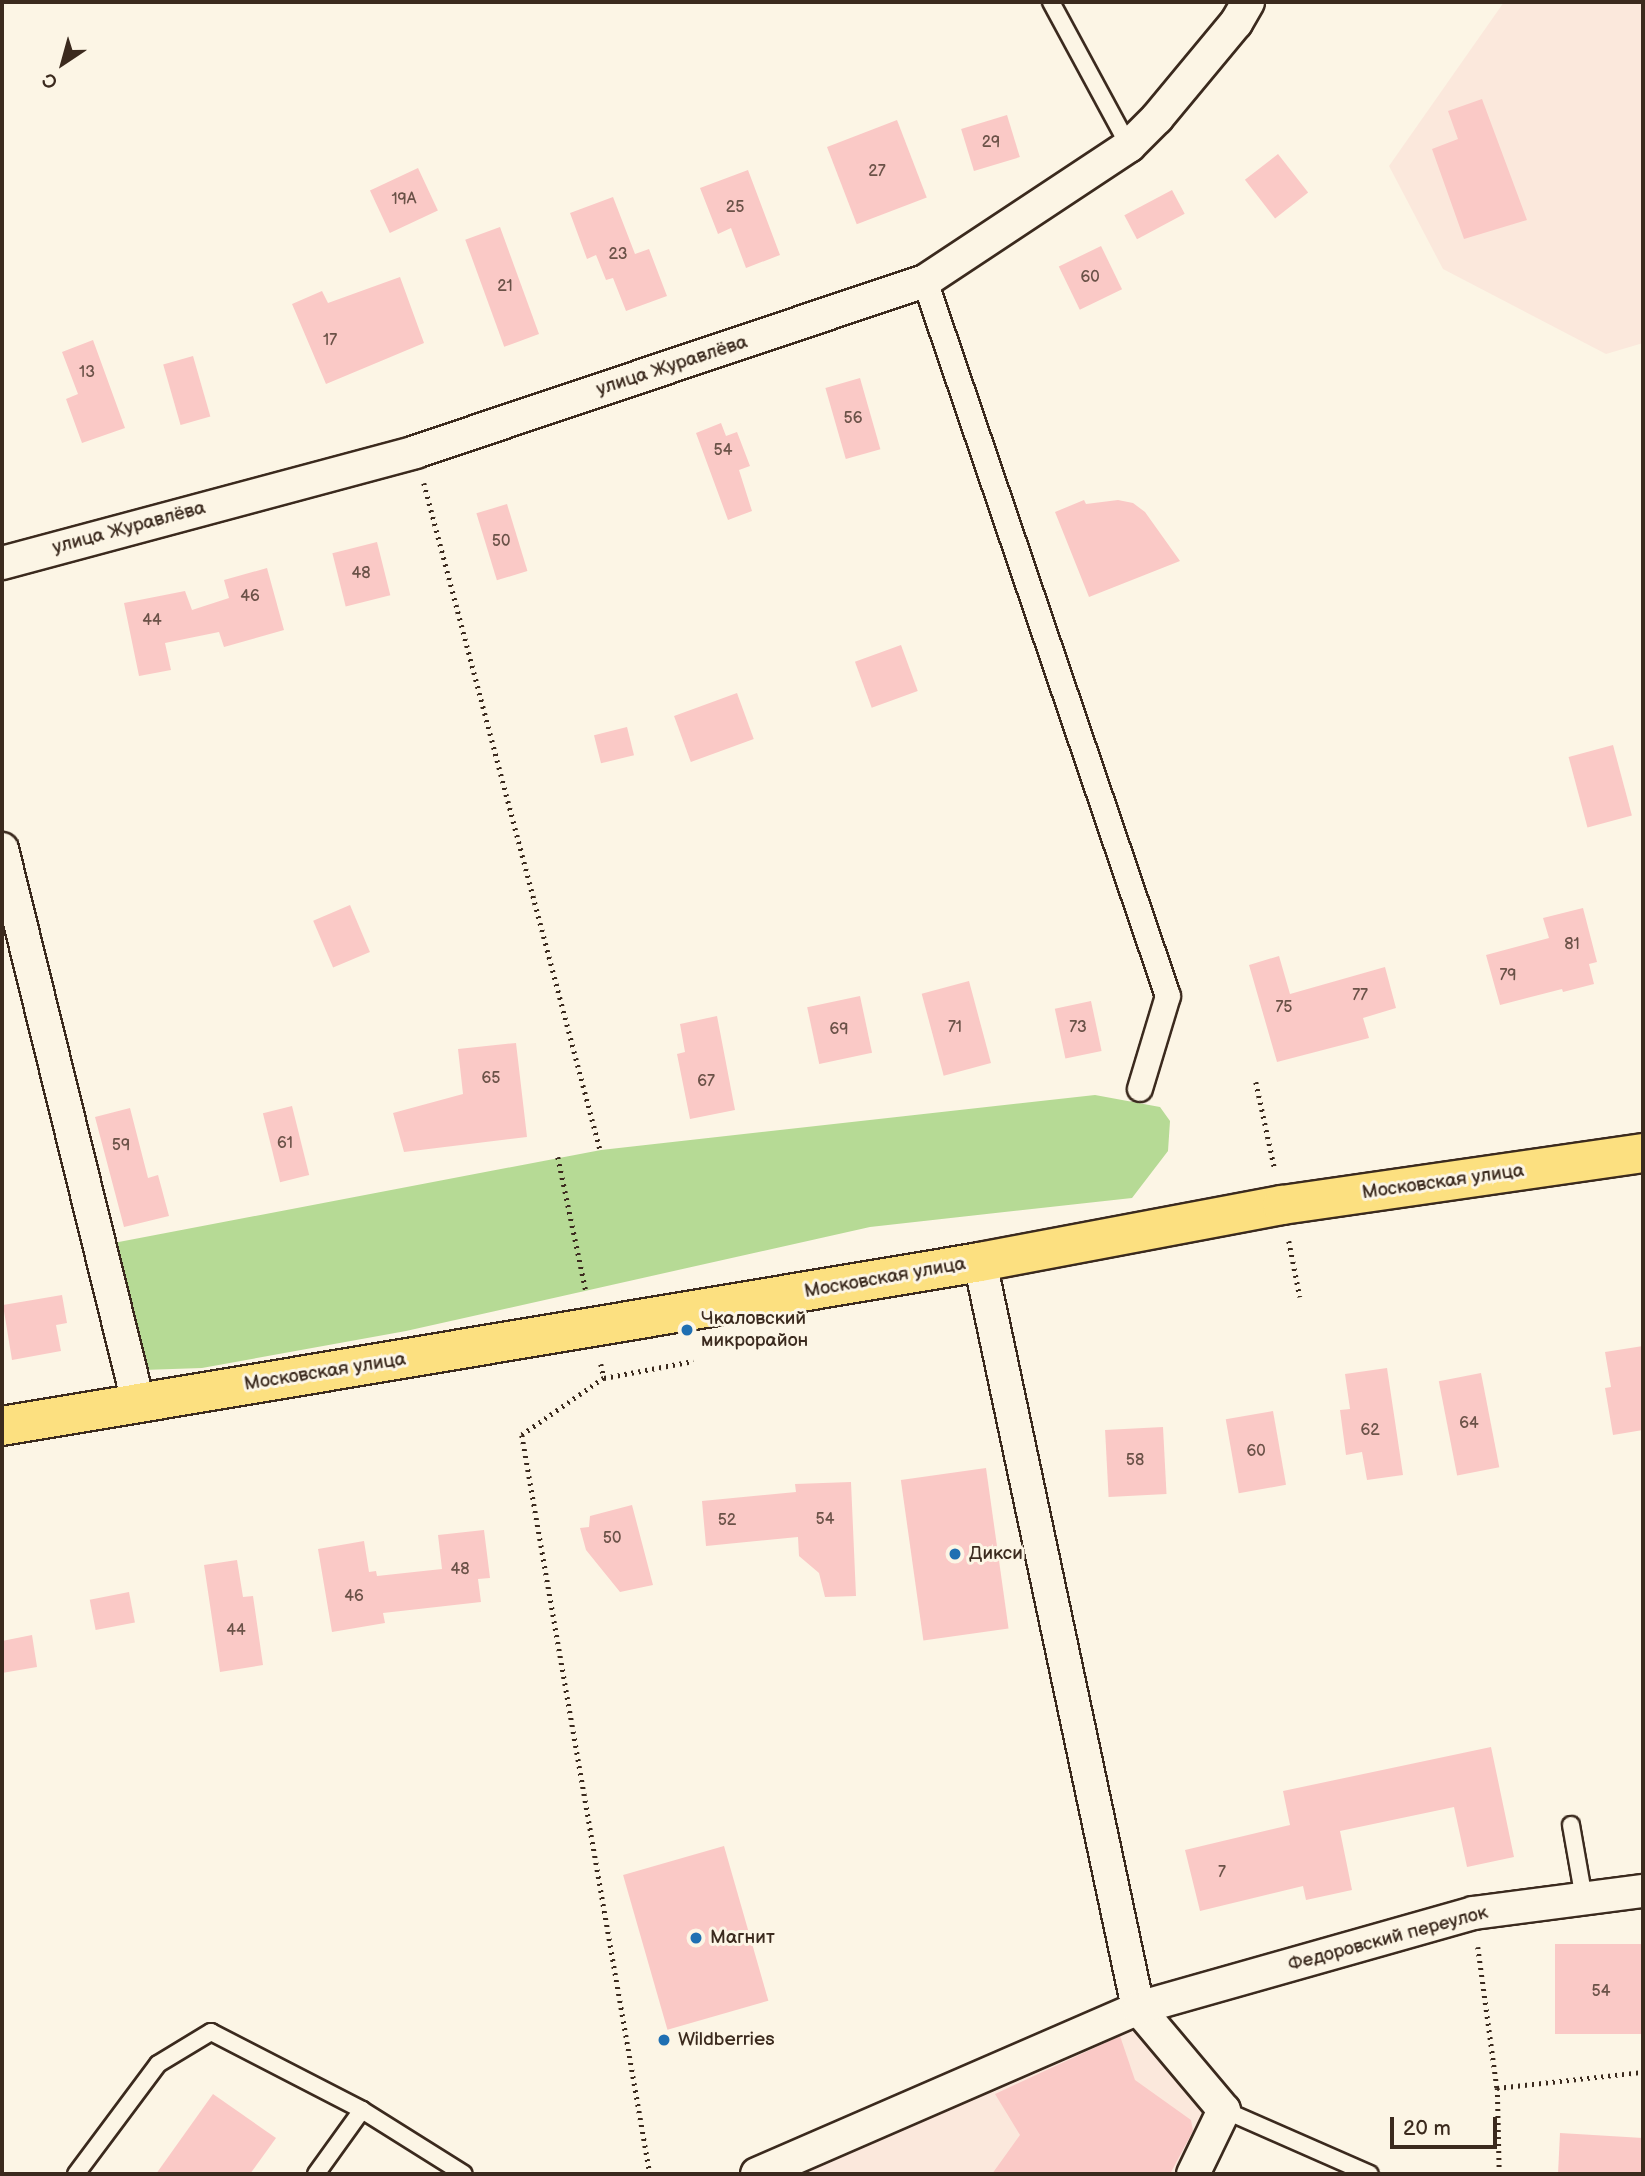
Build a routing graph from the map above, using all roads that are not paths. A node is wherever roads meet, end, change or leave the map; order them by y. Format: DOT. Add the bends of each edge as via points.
graph roads {
  1 [pos="1051,2"];
  2 [pos="1248,2"];
  3 [pos="1129,146"];
  4 [pos="925,281"];
  5 [pos="2,563"];
  6 [pos="2,849"];
  7 [pos="1140,1089"];
  8 [pos="1643,1153"];
  9 [pos="980,1262"];
  10 [pos="138,1402"];
  11 [pos="2,1426"];
  12 [pos="1572,1825"];
  13 [pos="1643,1891"];
  14 [pos="1584,1899"];
  15 [pos="1138,2008"];
  16 [pos="362,2110"];
  17 [pos="1224,2110"];
  18 [pos="76,2174"];
  19 [pos="316,2174"];
  20 [pos="464,2174"];
  21 [pos="757,2174"];
  22 [pos="1192,2174"];
  23 [pos="1370,2174"];
  1 -- 3 [label="lane"];
  2 -- 3 [label="street, улица Журавлёва" via="1236,23"];
  3 -- 4 [label="street, улица Журавлёва"];
  4 -- 5 [label="street, улица Журавлёва" via="415,452"];
  4 -- 7 [label="street" via="1168,996"];
  6 -- 10 [label="street"];
  8 -- 9 [label="main road, Московская улица" via="1282,1205"];
  9 -- 10 [label="main road, Московская улица"];
  9 -- 15 [label="street"];
  10 -- 11 [label="main road, Московская улица"];
  12 -- 14 [label="lane"];
  13 -- 14 [label="street, Федоровский переулок"];
  14 -- 15 [label="street, Федоровский переулок" via="1473,1913"];
  15 -- 17 [label="street"];
  15 -- 21 [label="street, Федоровский переулок"];
  16 -- 18 [label="lane" via="211,2032 158,2064"];
  16 -- 19 [label="lane"];
  16 -- 20 [label="lane"];
  17 -- 22 [label="street"];
  17 -- 23 [label="lane"];
}
